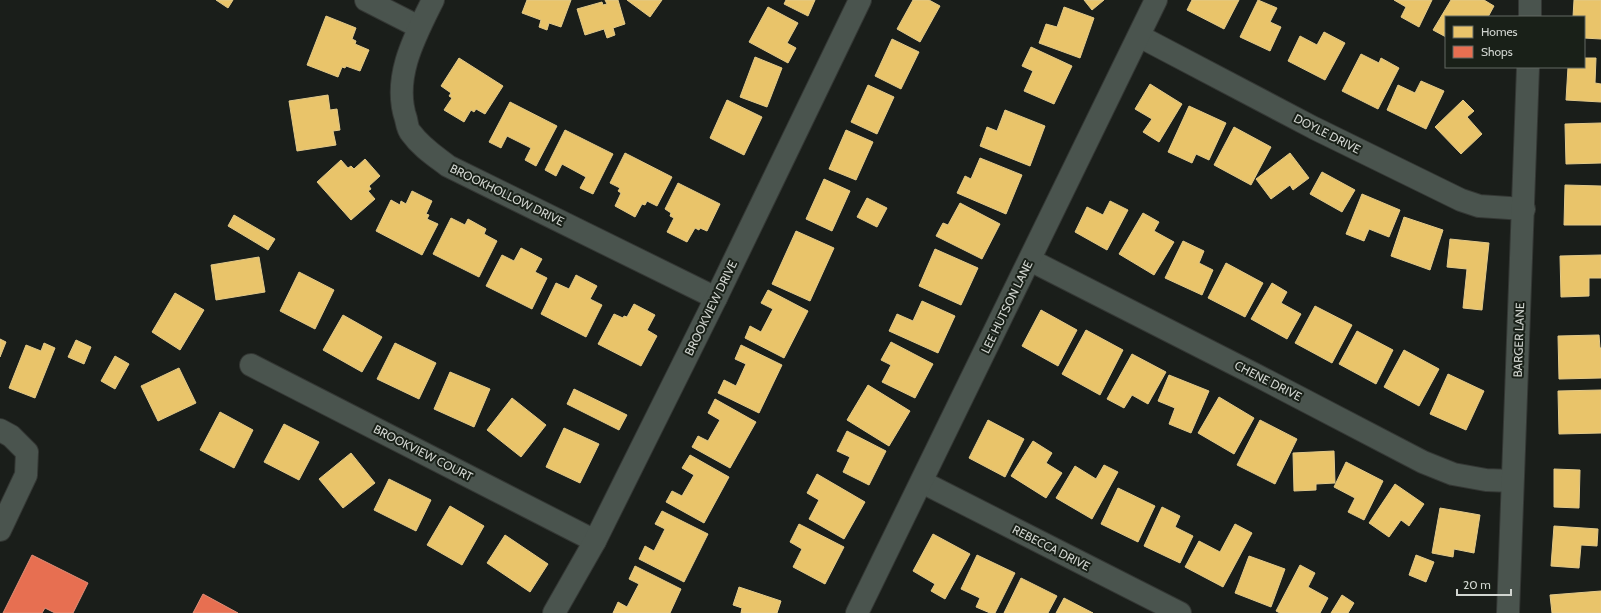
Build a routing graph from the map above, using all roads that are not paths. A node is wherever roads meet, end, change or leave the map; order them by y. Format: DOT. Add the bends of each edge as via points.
graph roads {
  1 [pos="366,0"];
  2 [pos="433,0"];
  3 [pos="860,0"];
  4 [pos="1156,0"];
  5 [pos="1530,0"];
  6 [pos="1530,16"];
  7 [pos="419,27"];
  8 [pos="1138,36"];
  9 [pos="1528,68"];
  10 [pos="1524,210"];
  11 [pos="1030,260"];
  12 [pos="716,298"];
  13 [pos="251,365"];
  14 [pos="0,430"];
  15 [pos="1512,481"];
  16 [pos="922,482"];
  17 [pos="0,530"];
  18 [pos="595,541"];
  19 [pos="554,613"];
  20 [pos="857,613"];
  21 [pos="1180,613"];
  22 [pos="1508,613"];
  1 -- 7 [label="street"];
  2 -- 7 [label="street, BROOKHOLLOW DRIVE"];
  3 -- 12 [label="street, BROOKVIEW DRIVE"];
  4 -- 8 [label="street, LEE HUTSON LANE"];
  5 -- 6 [label="street"];
  7 -- 12 [label="street, BROOKHOLLOW DRIVE" via="409,50 402,80 403,110 410,132 422,146 448,166"];
  8 -- 10 [label="street, DOYLE DRIVE" via="1314,128 1461,200 1479,206"];
  8 -- 11 [label="street, LEE HUTSON LANE"];
  9 -- 10 [label="street, BARGER LANE"];
  10 -- 15 [label="street, BARGER LANE"];
  11 -- 15 [label="street, CHENE DRIVE" via="1423,462 1453,474 1486,480"];
  11 -- 16 [label="street, LEE HUTSON LANE"];
  12 -- 18 [label="street, BROOKVIEW DRIVE"];
  13 -- 18 [label="street, BROOKVIEW COURT"];
  14 -- 17 [label="street" via="11,436 27,452 26,475"];
  15 -- 22 [label="street, BARGER LANE"];
  16 -- 20 [label="street, LEE HUTSON LANE"];
  16 -- 21 [label="street, REBECCA DRIVE"];
  18 -- 19 [label="street, BROOKVIEW DRIVE"];
}
